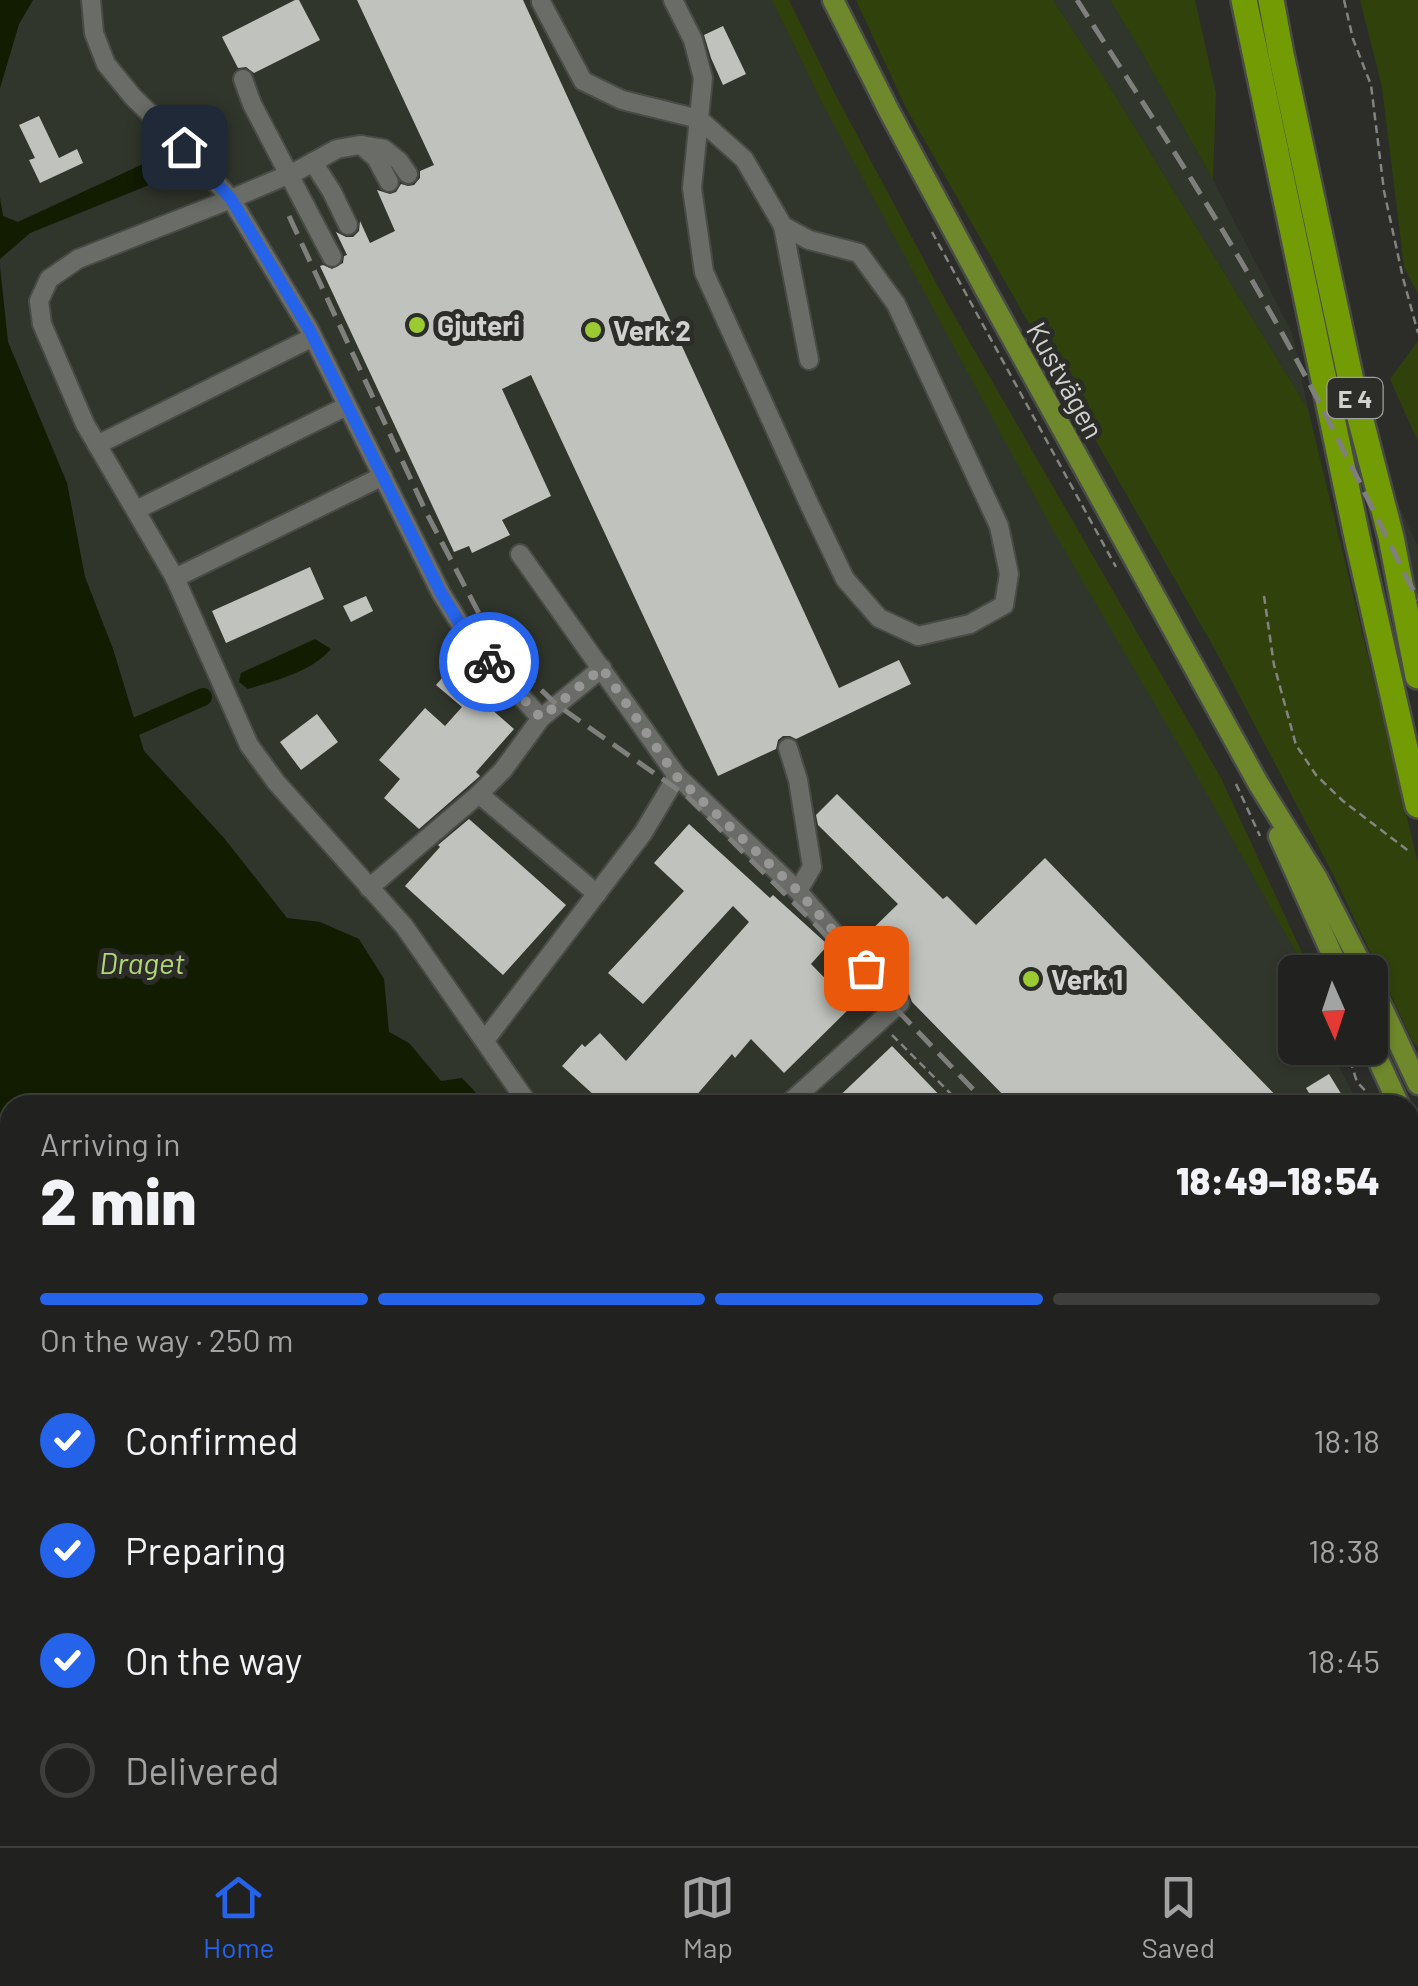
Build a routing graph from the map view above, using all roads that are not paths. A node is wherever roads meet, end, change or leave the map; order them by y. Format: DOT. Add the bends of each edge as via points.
graph roads {
  1 [pos="91,0"];
  2 [pos="672,0"];
  3 [pos="833,0"];
  4 [pos="1244,0"];
  5 [pos="1271,0"];
  6 [pos="541,2"];
  7 [pos="243,79"];
  8 [pos="699,120"];
  9 [pos="360,145"];
  10 [pos="313,162"];
  11 [pos="288,174"];
  12 [pos="408,174"];
  13 [pos="390,182"];
  14 [pos="231,199"];
  15 [pos="348,225"];
  16 [pos="783,226"];
  17 [pos="332,257"];
  18 [pos="313,338"];
  19 [pos="809,360"];
  20 [pos="347,406"];
  21 [pos="97,445"];
  22 [pos="383,476"];
  23 [pos="136,510"];
  24 [pos="520,554"];
  25 [pos="175,578"];
  26 [pos="602,668"];
  27 [pos="1418,676"];
  28 [pos="541,718"];
  29 [pos="788,748"];
  30 [pos="676,776"];
  31 [pos="1258,783"];
  32 [pos="480,794"];
  33 [pos="1418,805"];
  34 [pos="370,888"];
  35 [pos="798,891"];
  36 [pos="597,894"];
  37 [pos="1332,955"];
  38 [pos="1356,955"];
  39 [pos="1388,1020"];
  40 [pos="484,1040"];
  41 [pos="1381,1065"];
  42 [pos="1418,1084"];
  43 [pos="522,1095"];
  44 [pos="798,1095"];
  45 [pos="1394,1095"];
  1 -- 14 [label="street" via="106,64"];
  2 -- 8 [label="street" via="694,40 703,78"];
  3 -- 31 [label="main road, Kustvägen"];
  4 -- 33 [label="highway, E 4"];
  5 -- 27 [label="highway, E 4"];
  6 -- 8 [label="street" via="583,80 622,100"];
  7 -- 11 [label="street"];
  8 -- 16 [label="street" via="744,159"];
  8 -- 16 [label="street" via="692,188 704,272 845,579 879,618 918,636 970,624 1004,605 1009,574 998,526 896,304 859,253"];
  9 -- 10 [label="street"];
  9 -- 12 [label="street" via="384,149"];
  9 -- 13 [label="street"];
  10 -- 11 [label="street"];
  10 -- 15 [label="street"];
  11 -- 14 [label="street"];
  11 -- 17 [label="street"];
  14 -- 18 [label="street"];
  14 -- 21 [label="street" via="78,259 49,279 39,301 42,324"];
  16 -- 19 [label="street"];
  18 -- 20 [label="street"];
  18 -- 21 [label="street"];
  20 -- 22 [label="street"];
  20 -- 23 [label="street"];
  21 -- 23 [label="street"];
  22 -- 25 [label="street"];
  22 -- 28 [label="street" via="473,645"];
  23 -- 25 [label="street"];
  24 -- 26 [label="street"];
  25 -- 34 [label="street" via="249,745"];
  26 -- 28 [label="street"];
  26 -- 30 [label="street"];
  28 -- 32 [label="street"];
  29 -- 35 [label="street" via="812,867"];
  30 -- 35 [label="street"];
  30 -- 36 [label="street"];
  31 -- 37 [label="main road, Kustvägen"];
  31 -- 38 [label="main road, Kustvägen"];
  32 -- 34 [label="street"];
  32 -- 36 [label="street"];
  34 -- 40 [label="street"];
  35 -- 44 [label="street" via="900,1003"];
  36 -- 40 [label="street"];
  39 -- 42 [label="main road"];
  40 -- 43 [label="street"];
  41 -- 45 [label="main road"];
}
